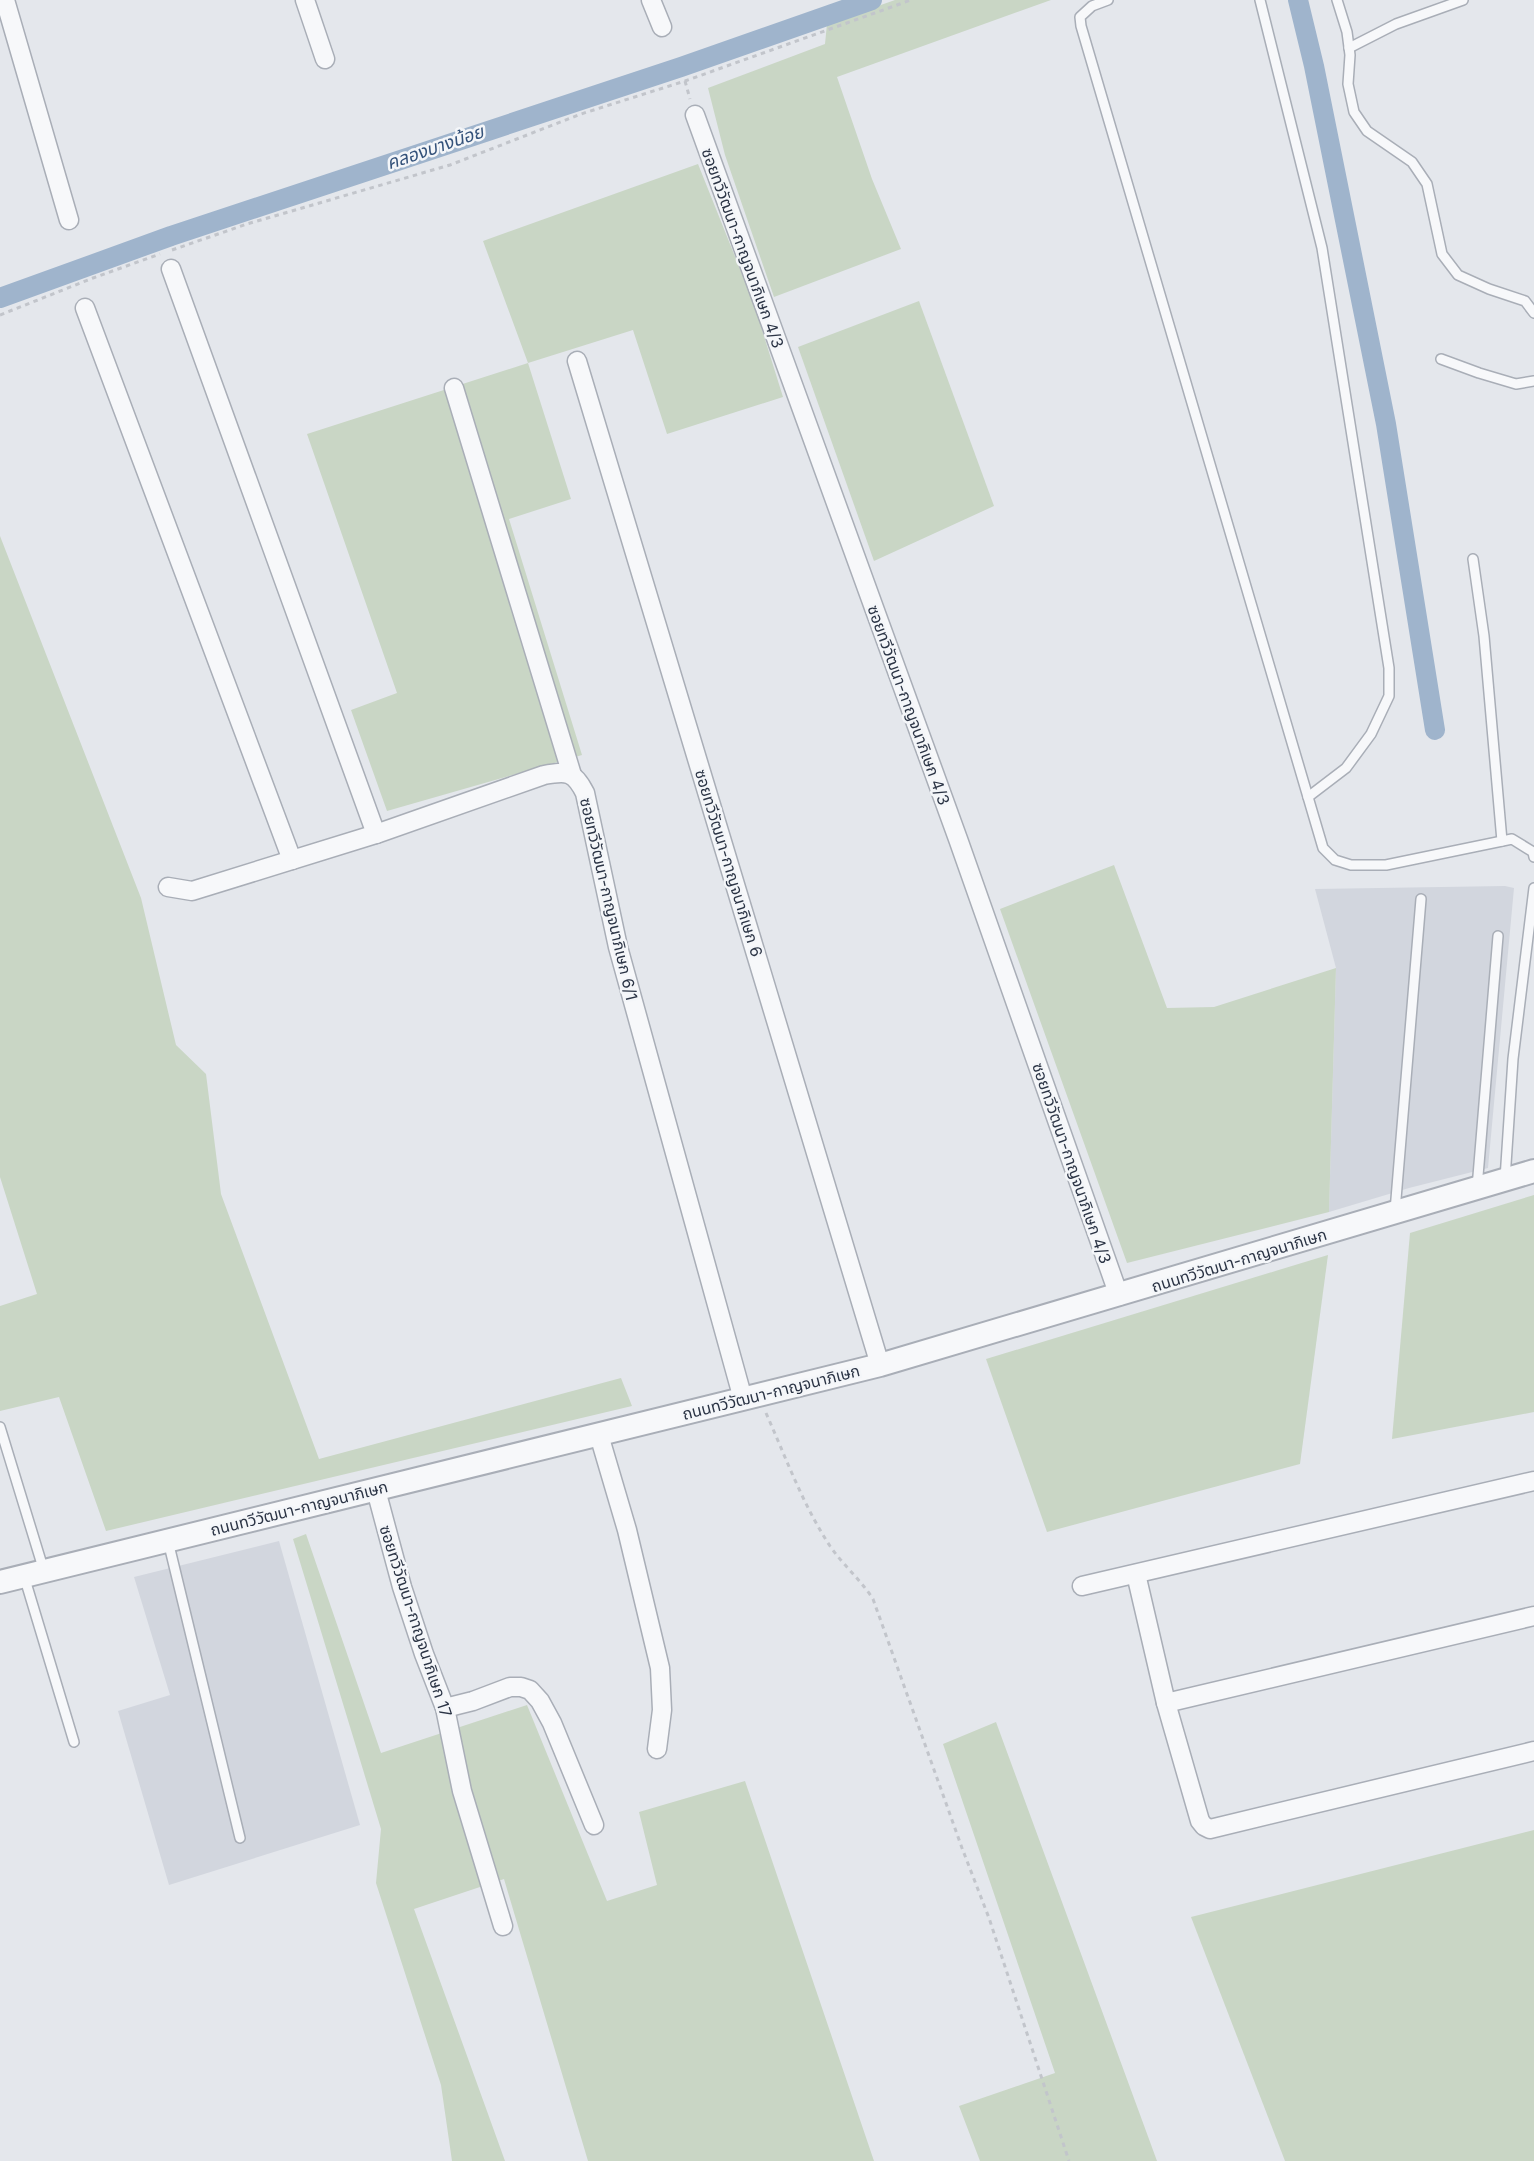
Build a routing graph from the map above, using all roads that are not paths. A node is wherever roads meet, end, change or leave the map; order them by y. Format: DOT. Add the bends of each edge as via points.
graph roads {
  1 [pos="5,0"];
  2 [pos="305,0"];
  3 [pos="651,0"];
  4 [pos="1108,0"];
  5 [pos="1260,0"];
  6 [pos="1337,0"];
  7 [pos="1462,0"];
  8 [pos="662,27"];
  9 [pos="1349,48"];
  10 [pos="325,59"];
  11 [pos="695,115"];
  12 [pos="69,220"];
  13 [pos="171,269"];
  14 [pos="85,308"];
  15 [pos="1534,313"];
  16 [pos="1441,359"];
  17 [pos="577,361"];
  18 [pos="1534,381"];
  19 [pos="454,388"];
  20 [pos="1473,560"];
  21 [pos="572,775"];
  22 [pos="1308,797"];
  23 [pos="376,834"];
  24 [pos="1502,842"];
  25 [pos="1534,857"];
  26 [pos="292,860"];
  27 [pos="168,887"];
  28 [pos="1534,888"];
  29 [pos="1421,899"];
  30 [pos="1498,936"];
  31 [pos="1534,1171"];
  32 [pos="1504,1179"];
  33 [pos="1478,1188"];
  34 [pos="1395,1214"];
  35 [pos="1119,1296"];
  36 [pos="880,1365"];
  37 [pos="750,1397"];
  38 [pos="0,1427"];
  39 [pos="599,1435"];
  40 [pos="1534,1481"];
  41 [pos="375,1490"];
  42 [pos="168,1541"];
  43 [pos="34,1574"];
  44 [pos="1136,1574"];
  45 [pos="0,1582"];
  46 [pos="1082,1586"];
  47 [pos="1534,1616"];
  48 [pos="1166,1703"];
  49 [pos="445,1708"];
  50 [pos="74,1742"];
  51 [pos="657,1749"];
  52 [pos="1534,1751"];
  53 [pos="594,1825"];
  54 [pos="240,1838"];
  55 [pos="503,1926"];
  1 -- 12 [label="street"];
  2 -- 10 [label="street"];
  3 -- 8 [label="street"];
  4 -- 22 [label="lane" via="1092,6 1080,17 1081,26"];
  5 -- 22 [label="lane" via="1322,248 1389,668 1389,696 1371,734 1346,768"];
  6 -- 9 [label="lane"];
  7 -- 9 [label="lane" via="1396,24"];
  9 -- 15 [label="lane" via="1348,84 1354,112 1367,131 1412,162 1428,184 1442,254 1458,275 1525,301"];
  11 -- 35 [label="street, ซอยทวีวัฒนา-กาญจนาภิเษก 4/3"];
  13 -- 23 [label="street"];
  14 -- 26 [label="street"];
  16 -- 18 [label="lane" via="1516,384"];
  17 -- 36 [label="street, ซอยทวีวัฒนา-กาญจนาภิเษก 6"];
  19 -- 21 [label="street, ซอยทวีวัฒนา-กาญจนาภิเษก 6/1"];
  20 -- 24 [label="lane" via="1484,636"];
  21 -- 23 [label="street" via="544,775"];
  21 -- 37 [label="street, ซอยทวีวัฒนา-กาญจนาภิเษก 6/1" via="585,793 618,947"];
  22 -- 24 [label="lane" via="1323,848 1335,860 1351,865 1386,865"];
  23 -- 26 [label="street"];
  24 -- 25 [label="lane" via="1512,839 1533,852"];
  26 -- 27 [label="street" via="192,891"];
  28 -- 32 [label="lane" via="1513,1059"];
  29 -- 34 [label="lane"];
  30 -- 33 [label="lane"];
  31 -- 32 [label="street, ถนนทวีวัฒนา-กาญจนาภิเษก"];
  32 -- 33 [label="street, ถนนทวีวัฒนา-กาญจนาภิเษก"];
  33 -- 34 [label="street, ถนนทวีวัฒนา-กาญจนาภิเษก"];
  34 -- 35 [label="street, ถนนทวีวัฒนา-กาญจนาภิเษก"];
  35 -- 36 [label="street, ถนนทวีวัฒนา-กาญจนาภิเษก"];
  36 -- 37 [label="street, ถนนทวีวัฒนา-กาญจนาภิเษก"];
  37 -- 39 [label="street, ถนนทวีวัฒนา-กาญจนาภิเษก"];
  38 -- 43 [label="lane"];
  39 -- 41 [label="street, ถนนทวีวัฒนา-กาญจนาภิเษก"];
  39 -- 51 [label="street" via="627,1530 660,1668 662,1710"];
  40 -- 44 [label="street"];
  41 -- 42 [label="street, ถนนทวีวัฒนา-กาญจนาภิเษก"];
  41 -- 49 [label="street, ซอยทวีวัฒนา-กาญจนาภิเษก 17" via="406,1598"];
  42 -- 43 [label="street, ถนนทวีวัฒนา-กาญจนาภิเษก"];
  42 -- 54 [label="lane"];
  43 -- 45 [label="street, ถนนทวีวัฒนา-กาญจนาภิเษก"];
  43 -- 50 [label="lane"];
  44 -- 46 [label="street"];
  44 -- 48 [label="street"];
  47 -- 48 [label="street"];
  48 -- 52 [label="street" via="1200,1821 1210,1829"];
  49 -- 53 [label="street" via="510,1687 530,1690 552,1723"];
  49 -- 55 [label="street, ซอยทวีวัฒนา-กาญจนาภิเษก 17" via="462,1791"];
}
